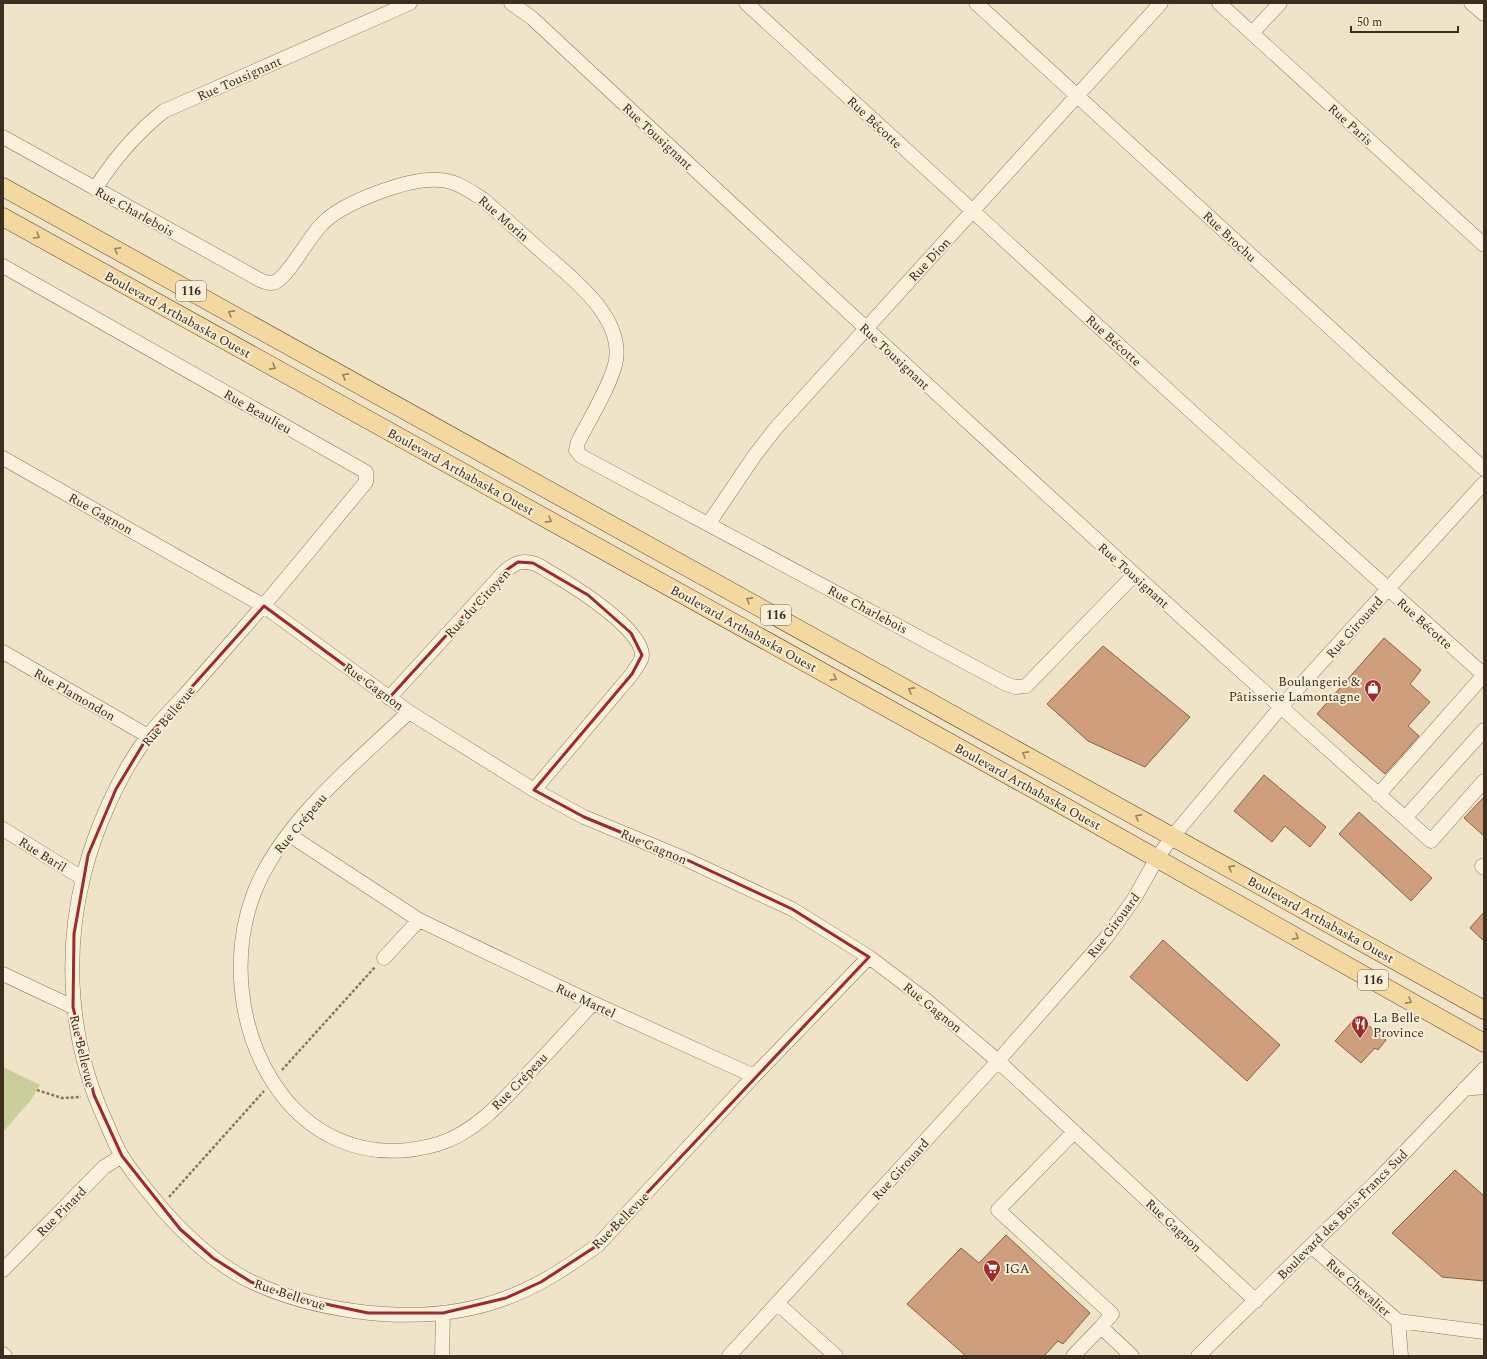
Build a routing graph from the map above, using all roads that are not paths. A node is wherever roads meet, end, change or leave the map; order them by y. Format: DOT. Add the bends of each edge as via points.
graph roads {
  1 [pos="410,3"];
  2 [pos="511,3"];
  3 [pos="746,3"];
  4 [pos="976,3"];
  5 [pos="1161,3"];
  6 [pos="1219,3"];
  7 [pos="1280,3"];
  8 [pos="1471,3"];
  9 [pos="1484,14"];
  10 [pos="1252,33"];
  11 [pos="1076,94"];
  12 [pos="3,137"];
  13 [pos="3,187"];
  14 [pos="95,189"];
  15 [pos="973,212"];
  16 [pos="3,217"];
  17 [pos="1482,240"];
  18 [pos="3,266"];
  19 [pos="268,283"];
  20 [pos="864,328"];
  21 [pos="576,450"];
  22 [pos="3,458"];
  23 [pos="1484,469"];
  24 [pos="1484,483"];
  25 [pos="709,523"];
  26 [pos="1134,575"];
  27 [pos="1388,590"];
  28 [pos="264,606"];
  29 [pos="3,652"];
  30 [pos="1484,675"];
  31 [pos="389,698"];
  32 [pos="1280,708"];
  33 [pos="408,712"];
  34 [pos="1484,730"];
  35 [pos="148,736"];
  36 [pos="1484,781"];
  37 [pos="534,790"];
  38 [pos="1378,795"];
  39 [pos="1405,818"];
  40 [pos="3,829"];
  41 [pos="288,834"];
  42 [pos="1172,836"];
  43 [pos="1157,858"];
  44 [pos="82,878"];
  45 [pos="419,920"];
  46 [pos="869,957"];
  47 [pos="384,958"];
  48 [pos="3,974"];
  49 [pos="593,1003"];
  50 [pos="73,1007"];
  51 [pos="1484,1010"];
  52 [pos="1484,1043"];
  53 [pos="998,1061"];
  54 [pos="1484,1069"];
  55 [pos="754,1076"];
  56 [pos="1484,1087"];
  57 [pos="1464,1089"];
  58 [pos="1074,1132"];
  59 [pos="122,1156"];
  60 [pos="1311,1246"];
  61 [pos="3,1270"];
  62 [pos="1256,1301"];
  63 [pos="777,1303"];
  64 [pos="443,1313"];
  65 [pos="1398,1321"];
  66 [pos="1101,1327"];
  67 [pos="1484,1332"];
  68 [pos="3,1354"];
  69 [pos="6,1356"];
  70 [pos="442,1356"];
  71 [pos="729,1356"];
  72 [pos="836,1356"];
  73 [pos="1073,1356"];
  74 [pos="1132,1356"];
  75 [pos="1198,1356"];
  76 [pos="1401,1356"];
  1 -- 14 [label="street, Rue Tousignant" via="164,111 143,127 126,145"];
  2 -- 20 [label="street, Rue Tousignant" via="532,18"];
  3 -- 15 [label="street, Rue Bécotte"];
  4 -- 11 [label="street, Rue Brochu"];
  5 -- 11 [label="street, Rue Dion"];
  6 -- 10 [label="street, Rue Paris"];
  7 -- 10 [label="street"];
  8 -- 9 [label="street"];
  10 -- 17 [label="street, Rue Paris"];
  11 -- 15 [label="street, Rue Dion"];
  11 -- 23 [label="street, Rue Brochu"];
  12 -- 14 [label="street, Rue Charlebois"];
  42 -- 13 [label="main road, Boulevard Arthabaska Ouest / 116, one-way"];
  14 -- 19 [label="street, Rue Charlebois"];
  15 -- 20 [label="street, Rue Dion"];
  15 -- 27 [label="street, Rue Bécotte"];
  16 -- 43 [label="main road, Boulevard Arthabaska Ouest / 116, one-way"];
  18 -- 28 [label="street, Rue Beaulieu" via="366,472 366,482"];
  19 -- 21 [label="street, Rue Morin" via="277,282 322,224 333,214 352,204 403,184 423,180 456,183 469,190 484,200 589,294 613,332 617,347 615,365"];
  20 -- 25 [label="street, Rue Dion" via="776,428"];
  20 -- 26 [label="street, Rue Tousignant"];
  21 -- 25 [label="street, Rue Charlebois" via="581,456"];
  22 -- 28 [label="street, Rue Gagnon"];
  24 -- 27 [label="street, Rue Girouard"];
  25 -- 26 [label="street, Rue Charlebois" via="1015,687 1026,686"];
  26 -- 32 [label="street, Rue Tousignant"];
  27 -- 30 [label="street, Rue Bécotte"];
  27 -- 32 [label="street, Rue Girouard"];
  28 -- 31 [label="street, Rue Gagnon"];
  28 -- 35 [label="street, Rue Bellevue"];
  29 -- 35 [label="street, Rue Plamondon"];
  30 -- 38 [label="street"];
  31 -- 33 [label="street, Rue Gagnon"];
  31 -- 37 [label="street, Rue du Citoyen" via="505,571 518,562 533,563 588,595 631,633 642,655 632,674"];
  32 -- 38 [label="street, Rue Tousignant"];
  32 -- 42 [label="street, Rue Girouard"];
  33 -- 37 [label="street, Rue Gagnon"];
  33 -- 41 [label="street, Rue Crépeau" via="335,781"];
  34 -- 39 [label="street"];
  35 -- 44 [label="street, Rue Bellevue" via="103,816"];
  36 -- 39 [label="street, Rue Tousignant" via="1430,841"];
  37 -- 46 [label="street, Rue Gagnon" via="584,817 683,858 792,909"];
  38 -- 39 [label="street, Rue Tousignant"];
  40 -- 44 [label="street, Rue Baril"];
  41 -- 45 [label="street, Rue Martel"];
  41 -- 49 [label="street, Rue Crépeau" via="254,892 242,933 240,977 245,1019 263,1066 285,1100 303,1118 329,1135 378,1150 405,1150 440,1143 469,1129 499,1105"];
  42 -- 43 [label="street, Rue Girouard"];
  51 -- 42 [label="main road, Boulevard Arthabaska Ouest / 116, one-way"];
  43 -- 52 [label="main road, Boulevard Arthabaska Ouest / 116, one-way"];
  43 -- 53 [label="street, Rue Girouard" via="1134,899 1106,938"];
  44 -- 50 [label="street, Rue Bellevue" via="74,934"];
  45 -- 47 [label="street"];
  45 -- 49 [label="street, Rue Martel"];
  46 -- 53 [label="street, Rue Gagnon" via="926,1000"];
  46 -- 55 [label="street, Rue Bellevue"];
  48 -- 50 [label="street"];
  49 -- 55 [label="street, Rue Martel"];
  50 -- 59 [label="street, Rue Bellevue" via="82,1054 94,1095"];
  53 -- 58 [label="street, Rue Gagnon"];
  53 -- 63 [label="street, Rue Girouard"];
  54 -- 57 [label="street, Boulevard des Bois-Francs Sud"];
  55 -- 64 [label="street, Rue Bellevue" via="598,1245 541,1282 506,1298 474,1308"];
  56 -- 57 [label="street"];
  57 -- 60 [label="street, Boulevard des Bois-Francs Sud"];
  58 -- 62 [label="street, Rue Gagnon"];
  58 -- 66 [label="street" via="998,1210 1112,1314"];
  59 -- 61 [label="street, Rue Pinard" via="104,1167"];
  59 -- 64 [label="street, Rue Bellevue" via="180,1229 213,1258 250,1282 327,1307 368,1313"];
  60 -- 62 [label="street, Boulevard des Bois-Francs Sud"];
  60 -- 65 [label="street, Rue Chevalier"];
  62 -- 75 [label="street, Boulevard des Bois-Francs Sud"];
  63 -- 71 [label="street, Rue Girouard"];
  63 -- 72 [label="street"];
  64 -- 70 [label="street"];
  65 -- 67 [label="street"];
  65 -- 76 [label="street, Rue Chevalier"];
  66 -- 73 [label="street"];
  66 -- 74 [label="street"];
  68 -- 69 [label="street"];
}
